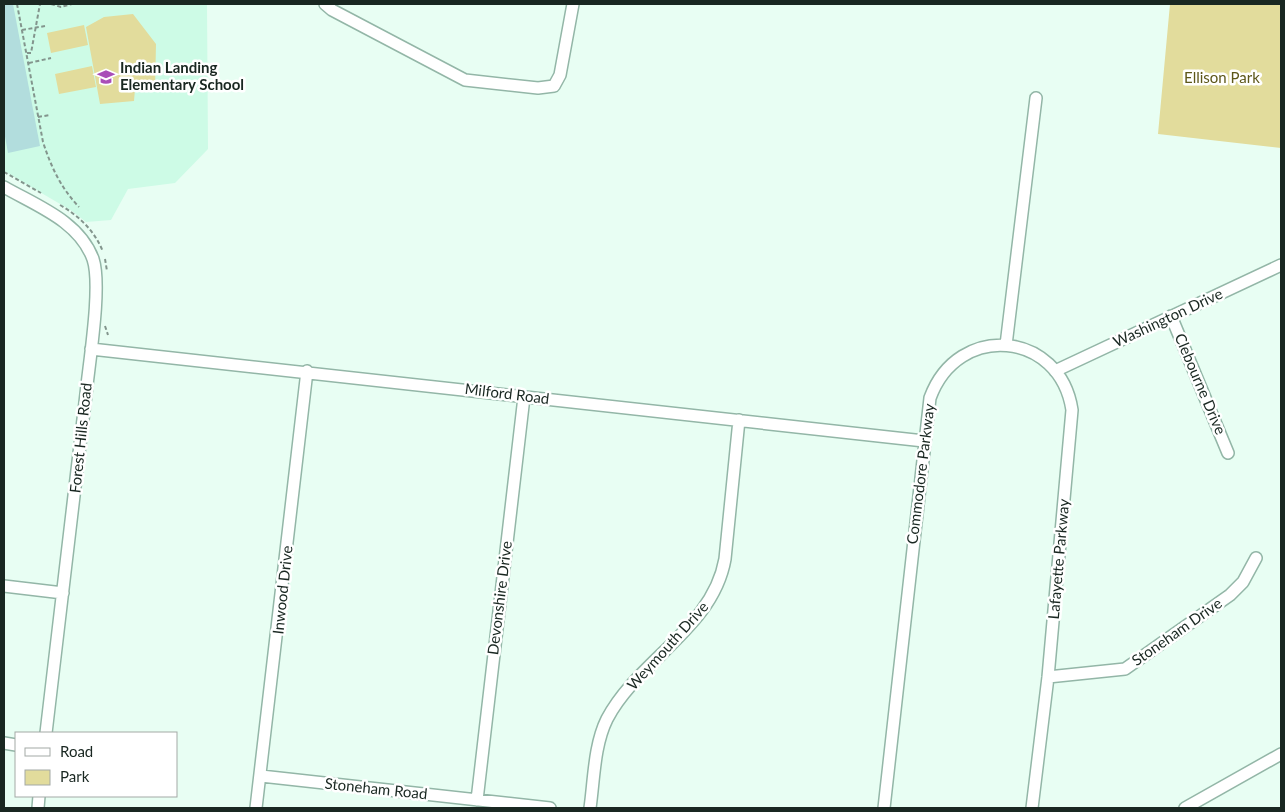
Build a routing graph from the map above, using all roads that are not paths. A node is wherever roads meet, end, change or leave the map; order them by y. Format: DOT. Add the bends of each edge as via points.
graph roads {
  1 [pos="325,4"];
  2 [pos="572,4"];
  3 [pos="1036,98"];
  4 [pos="4,187"];
  5 [pos="1281,265"];
  6 [pos="1171,316"];
  7 [pos="1006,345"];
  8 [pos="91,349"];
  9 [pos="307,371"];
  10 [pos="1055,371"];
  11 [pos="524,396"];
  12 [pos="740,420"];
  13 [pos="924,441"];
  14 [pos="1228,452"];
  15 [pos="1256,558"];
  16 [pos="4,586"];
  17 [pos="63,593"];
  18 [pos="1048,678"];
  19 [pos="46,732"];
  20 [pos="1281,754"];
  21 [pos="261,776"];
  22 [pos="477,800"];
  23 [pos="256,808"];
  24 [pos="550,808"];
  25 [pos="590,808"];
  26 [pos="884,808"];
  27 [pos="1032,808"];
  28 [pos="1185,808"];
  1 -- 2 [label="street" via="465,80 538,88 554,86 560,75"];
  3 -- 7 [label="street"];
  4 -- 8 [label="street, Forest Hills Road" via="60,219 84,241 93,260 96,284"];
  5 -- 6 [label="street, Washington Drive"];
  6 -- 10 [label="street, Washington Drive"];
  6 -- 14 [label="street, Clebourne Drive"];
  7 -- 10 [label="street, Lafayette Parkway" via="1029,351"];
  7 -- 13 [label="street, Commodore Parkway" via="967,352 946,367 930,398"];
  8 -- 9 [label="street, Milford Road"];
  8 -- 17 [label="street, Forest Hills Road"];
  9 -- 11 [label="street, Milford Road"];
  9 -- 21 [label="street, Inwood Drive"];
  10 -- 18 [label="street, Lafayette Parkway" via="1069,394 1072,420"];
  11 -- 12 [label="street, Milford Road"];
  11 -- 22 [label="street, Devonshire Drive"];
  12 -- 13 [label="street, Milford Road"];
  12 -- 25 [label="street, Weymouth Drive" via="720,581 701,611 634,683 608,718 600,742"];
  13 -- 26 [label="street, Commodore Parkway"];
  15 -- 18 [label="street, Stoneham Drive" via="1243,582 1230,595 1125,669"];
  16 -- 17 [label="street"];
  17 -- 19 [label="street, Forest Hills Road"];
  18 -- 27 [label="street, Lafayette Parkway"];
  20 -- 28 [label="street"];
  21 -- 22 [label="street, Stoneham Road"];
  21 -- 23 [label="street, Inwood Drive"];
  22 -- 24 [label="street, Stoneham Road"];
}
